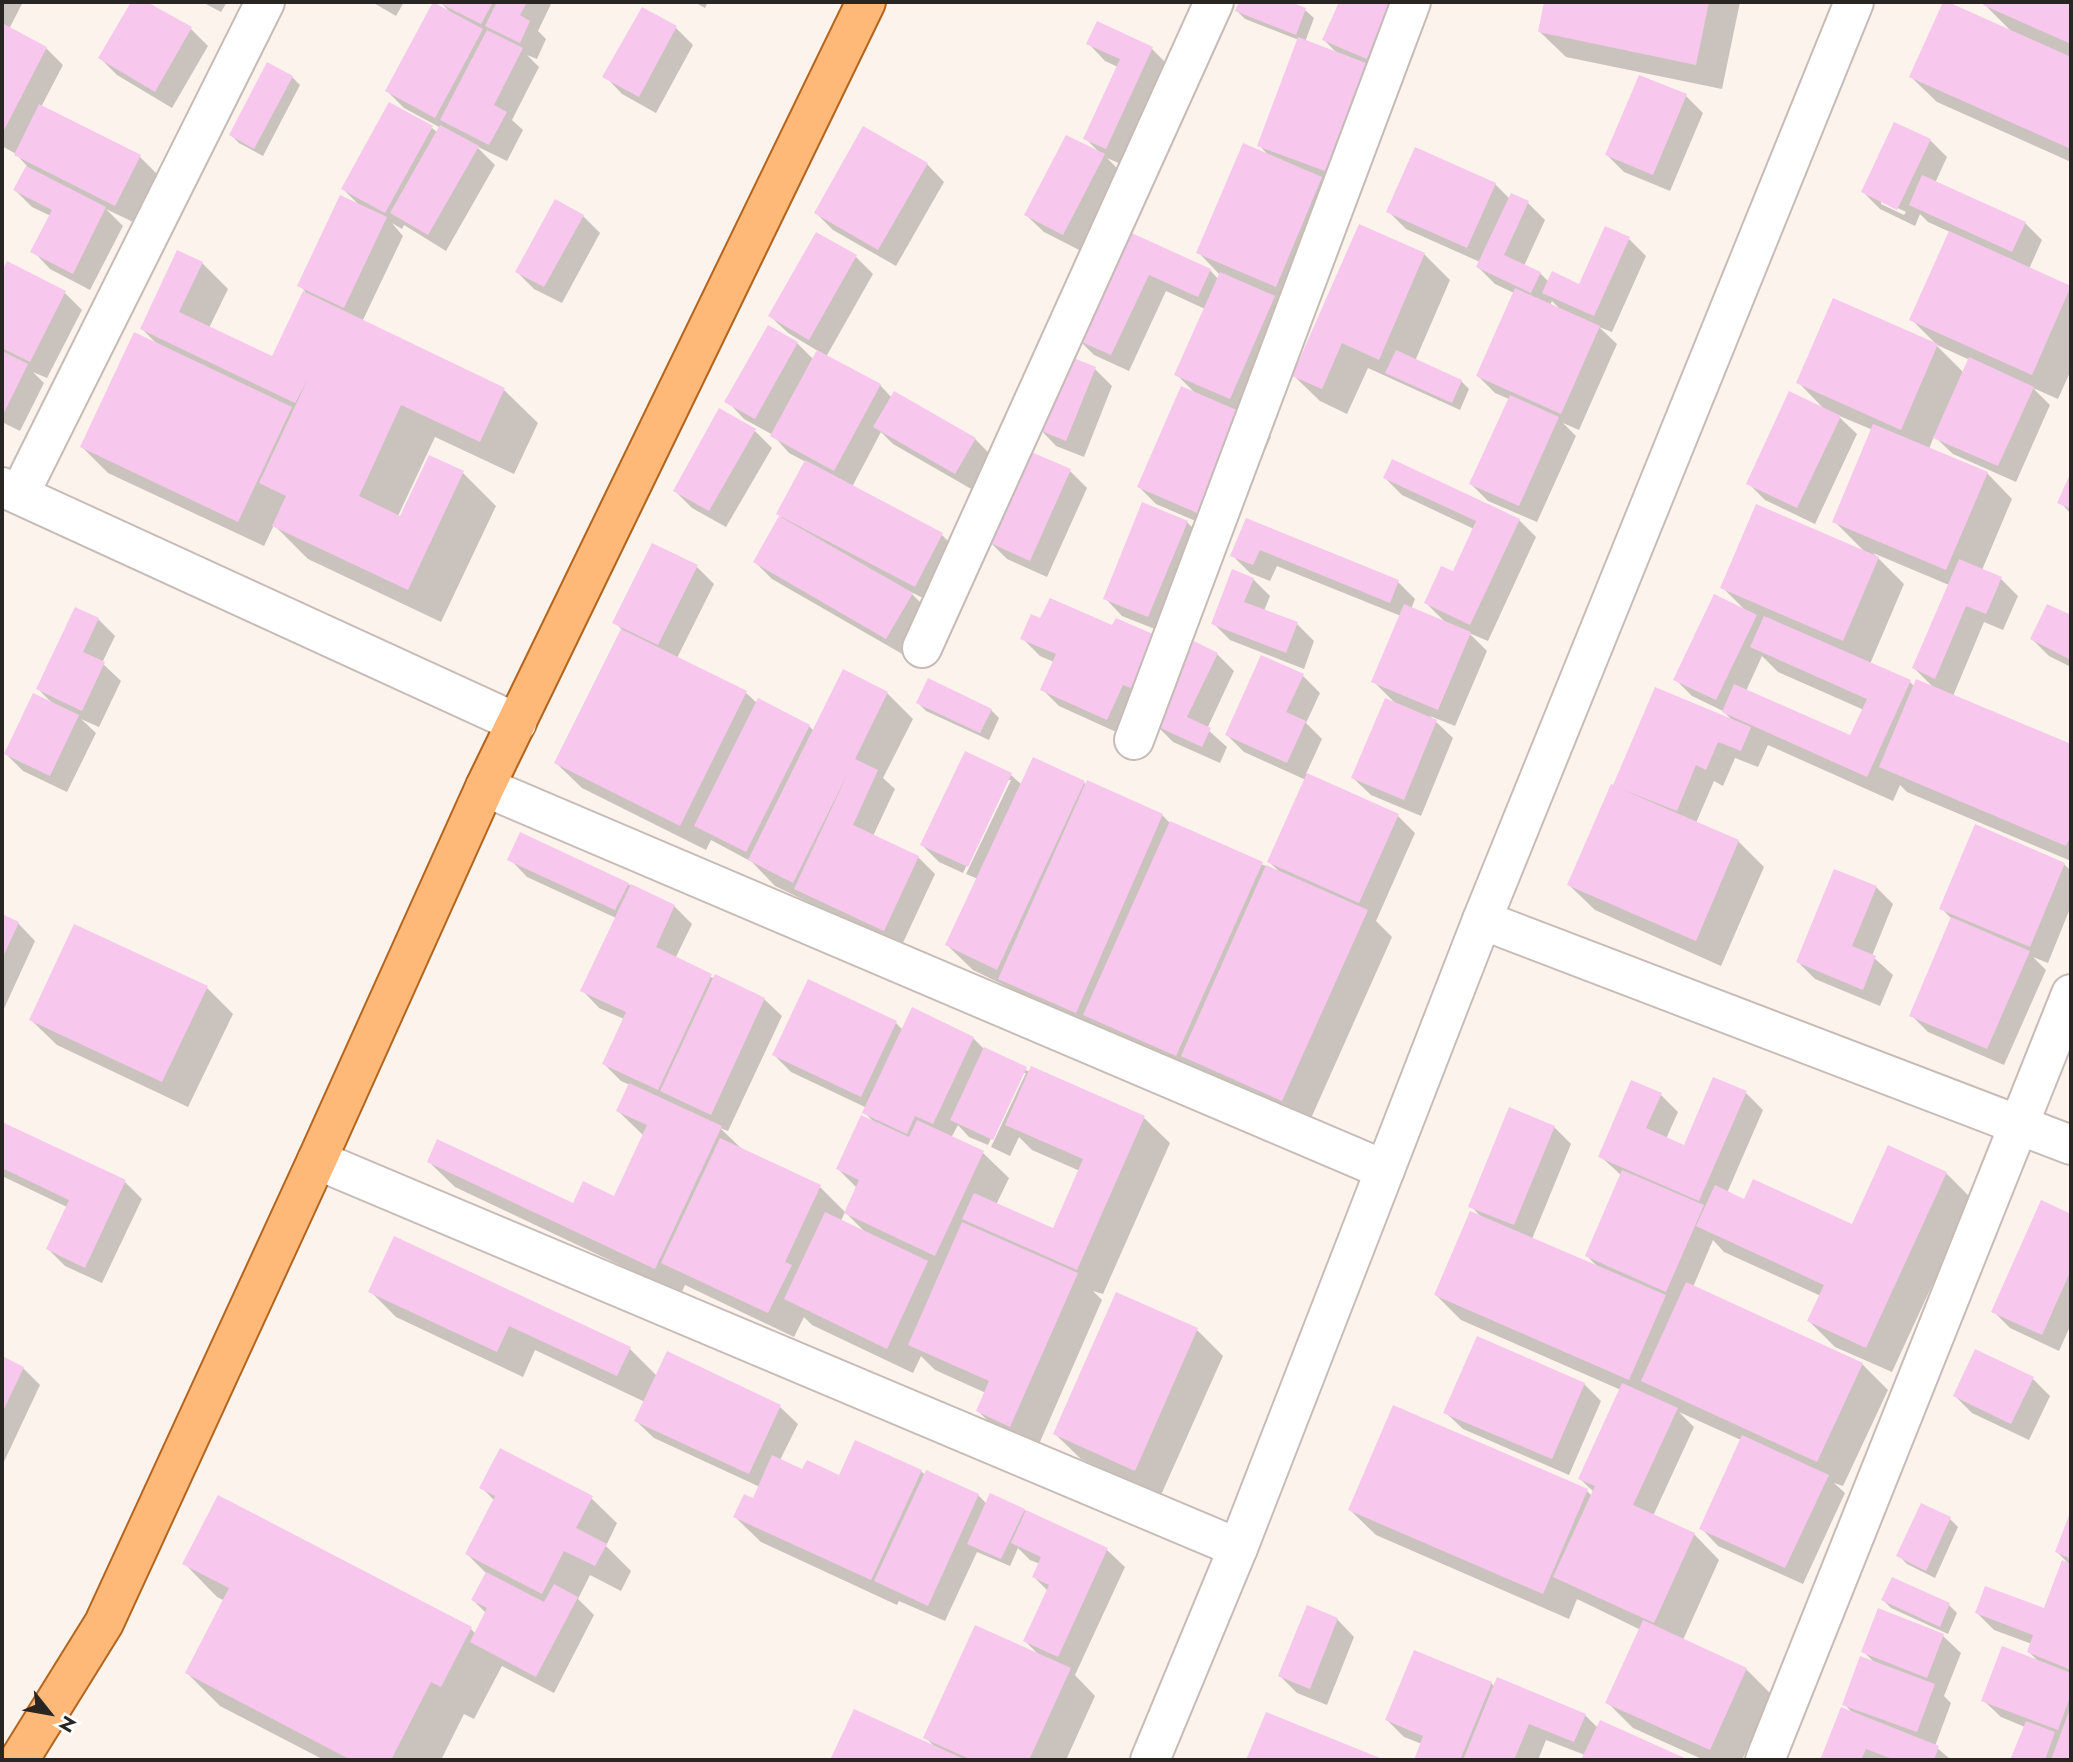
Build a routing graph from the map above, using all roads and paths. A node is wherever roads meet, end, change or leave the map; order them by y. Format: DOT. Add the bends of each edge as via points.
graph roads {
  1 [pos="265,2"];
  2 [pos="866,2"];
  3 [pos="1214,2"];
  4 [pos="1411,2"];
  5 [pos="1854,2"];
  6 [pos="10,491"];
  7 [pos="922,648"];
  8 [pos="517,723"];
  9 [pos="1134,740"];
  10 [pos="485,787"];
  11 [pos="1482,919"];
  12 [pos="2071,994"];
  13 [pos="2018,1124"];
  14 [pos="2071,1145"];
  15 [pos="317,1160"];
  16 [pos="1385,1170"];
  17 [pos="1238,1548"];
  18 [pos="19,1760"];
  19 [pos="1150,1760"];
  20 [pos="1765,1760"];
  1 -- 6 [label="street"];
  2 -- 8 [label="main road"];
  3 -- 7 [label="street"];
  4 -- 9 [label="street"];
  5 -- 11 [label="street"];
  6 -- 8 [label="street"];
  8 -- 10 [label="main road"];
  10 -- 15 [label="main road"];
  10 -- 16 [label="street"];
  11 -- 13 [label="street"];
  11 -- 16 [label="street"];
  12 -- 13 [label="street"];
  13 -- 14 [label="street"];
  13 -- 20 [label="street"];
  15 -- 17 [label="street"];
  15 -- 18 [label="main road" via="104,1623"];
  16 -- 17 [label="street"];
  17 -- 19 [label="street"];
}
